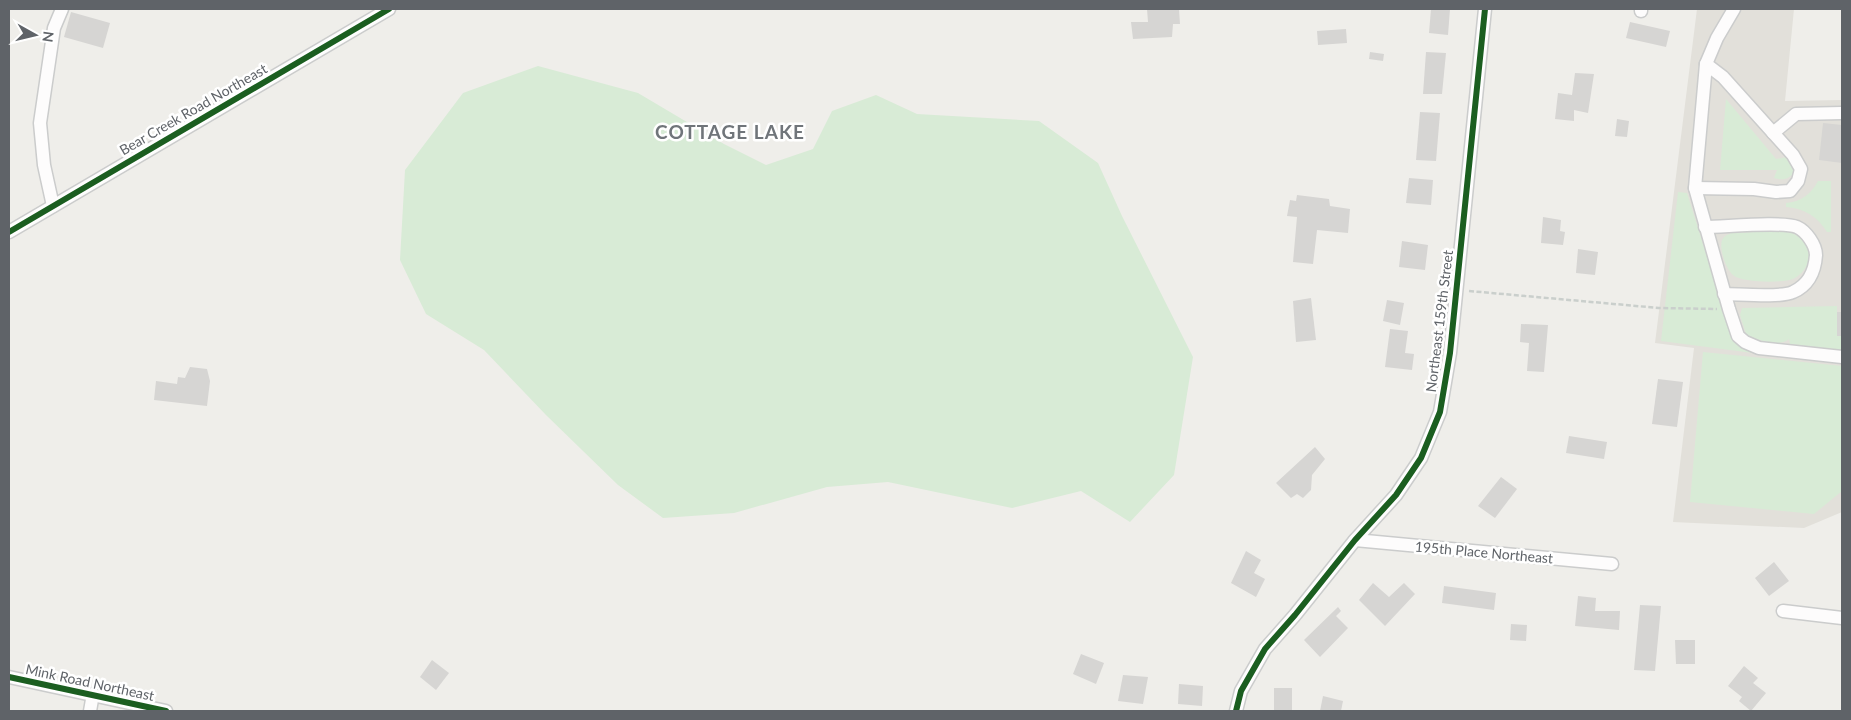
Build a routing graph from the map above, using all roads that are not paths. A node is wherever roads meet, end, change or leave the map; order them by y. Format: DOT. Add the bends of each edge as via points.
graph roads {
  1 [pos="62,9"];
  2 [pos="389,9"];
  3 [pos="1485,9"];
  4 [pos="1734,9"];
  5 [pos="1706,64"];
  6 [pos="1842,113"];
  7 [pos="1773,133"];
  8 [pos="1695,188"];
  9 [pos="53,206"];
  10 [pos="1705,227"];
  11 [pos="9,232"];
  12 [pos="1724,294"];
  13 [pos="1842,357"];
  14 [pos="1355,540"];
  15 [pos="1612,564"];
  16 [pos="1782,611"];
  17 [pos="1842,618"];
  18 [pos="9,677"];
  19 [pos="92,694"];
  20 [pos="90,711"];
  21 [pos="166,711"];
  22 [pos="1236,711"];
  1 -- 9 [label="street" via="54,28 40,123 44,165"];
  2 -- 9 [label="street, Bear Creek Road Northeast"];
  3 -- 14 [label="street, Northeast 159th Street" via="1450,353 1440,412 1421,458 1396,495"];
  4 -- 5 [label="street"];
  5 -- 7 [label="street" via="1723,77"];
  5 -- 8 [label="street"];
  6 -- 7 [label="street" via="1796,114"];
  7 -- 8 [label="street" via="1793,155 1801,170 1798,181 1790,190"];
  8 -- 10 [label="street"];
  9 -- 11 [label="street, Bear Creek Road Northeast"];
  10 -- 12 [label="street"];
  10 -- 12 [label="street" via="1783,224 1798,227 1816,250 1815,269 1805,284 1792,293"];
  12 -- 13 [label="street" via="1738,336 1745,342 1759,348"];
  14 -- 15 [label="street, 195th Place Northeast"];
  14 -- 22 [label="street, Northeast 159th Street" via="1265,649 1241,691"];
  16 -- 17 [label="street"];
  18 -- 19 [label="street, Mink Road Northeast"];
  19 -- 20 [label="street"];
  19 -- 21 [label="street, Mink Road Northeast"];
}
